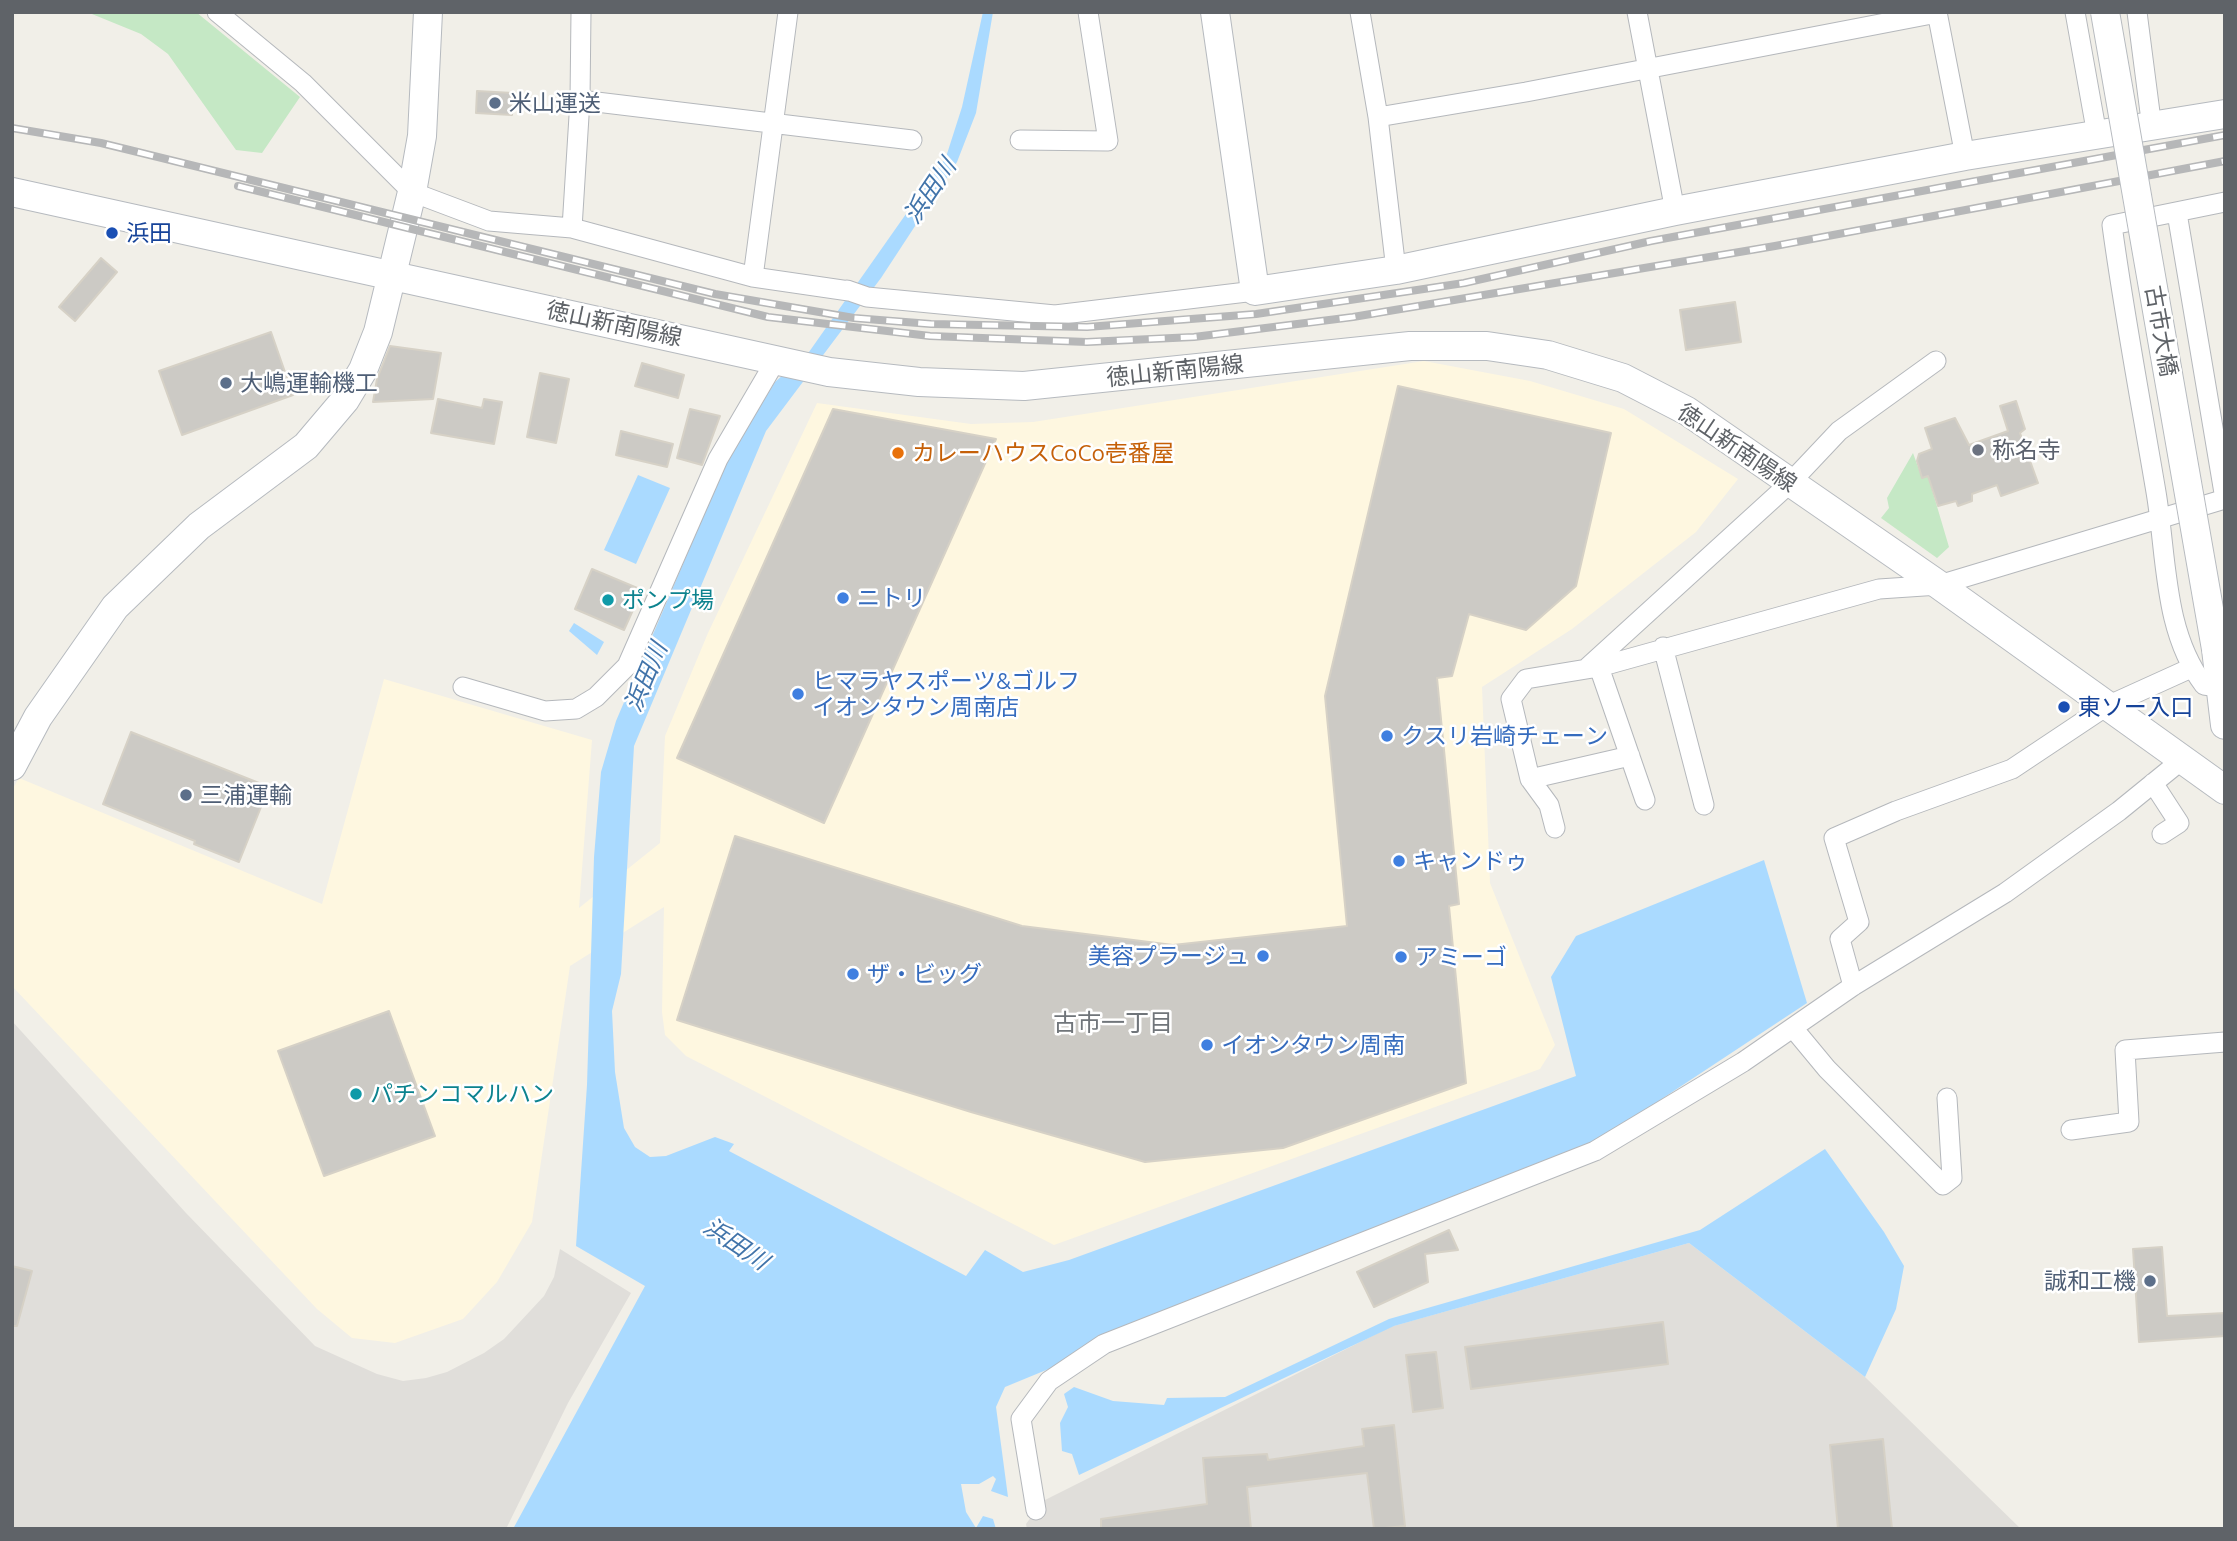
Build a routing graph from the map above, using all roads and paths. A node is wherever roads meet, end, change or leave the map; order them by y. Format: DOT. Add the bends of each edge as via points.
graph roads {
  1 [pos="217,12"];
  2 [pos="428,12"];
  3 [pos="581,12"];
  4 [pos="788,12"];
  5 [pos="1088,12"];
  6 [pos="1215,12"];
  7 [pos="1360,12"];
  8 [pos="1637,12"];
  9 [pos="2075,12"];
  10 [pos="2105,12"];
  11 [pos="2137,12"];
  12 [pos="1937,13"];
  13 [pos="1647,69"];
  14 [pos="580,100"];
  15 [pos="2225,114"];
  16 [pos="1378,117"];
  17 [pos="775,125"];
  18 [pos="2152,128"];
  19 [pos="2097,135"];
  20 [pos="912,140"];
  21 [pos="1020,140"];
  22 [pos="1965,156"];
  23 [pos="12,192"];
  24 [pos="412,192"];
  25 [pos="2225,202"];
  26 [pos="1675,211"];
  27 [pos="2177,213"];
  28 [pos="572,228"];
  29 [pos="1396,270"];
  30 [pos="393,276"];
  31 [pos="753,276"];
  32 [pos="1255,291"];
  33 [pos="782,361"];
  34 [pos="1936,361"];
  35 [pos="1789,484"];
  36 [pos="2225,499"];
  37 [pos="2161,520"];
  38 [pos="1939,585"];
  39 [pos="1663,647"];
  40 [pos="1592,668"];
  41 [pos="2192,668"];
  42 [pos="463,687"];
  43 [pos="2222,689"];
  44 [pos="2105,706"];
  45 [pos="2225,724"];
  46 [pos="1630,756"];
  47 [pos="2183,759"];
  48 [pos="12,766"];
  49 [pos="1531,779"];
  50 [pos="2154,783"];
  51 [pos="2225,790"];
  52 [pos="1645,800"];
  53 [pos="1703,805"];
  54 [pos="1555,828"];
  55 [pos="2162,834"];
  56 [pos="1853,986"];
  57 [pos="1793,1027"];
  58 [pos="2225,1042"];
  59 [pos="1947,1098"];
  60 [pos="2071,1130"];
  61 [pos="1036,1510"];
  1 -- 24 [label="street" via="303,83"];
  2 -- 24 [label="street" via="422,135"];
  3 -- 14 [label="street"];
  4 -- 17 [label="street"];
  5 -- 21 [label="street" via="1108,141"];
  6 -- 32 [label="street"];
  7 -- 16 [label="street"];
  8 -- 13 [label="street"];
  9 -- 19 [label="street"];
  10 -- 43 [label="street, 古市大橋, bridge"];
  11 -- 18 [label="street"];
  12 -- 13 [label="street"];
  12 -- 22 [label="street"];
  13 -- 16 [label="street"];
  13 -- 26 [label="street"];
  14 -- 17 [label="street"];
  14 -- 28 [label="street"];
  15 -- 18 [label="street"];
  16 -- 29 [label="street"];
  17 -- 20 [label="street"];
  17 -- 31 [label="street"];
  18 -- 19 [label="street"];
  19 -- 22 [label="street"];
  22 -- 26 [label="street"];
  23 -- 30 [label="street, 徳山新南陽線"];
  24 -- 28 [label="street" via="489,221"];
  24 -- 30 [label="street"];
  25 -- 27 [label="street"];
  26 -- 29 [label="street"];
  27 -- 36 [label="street"];
  27 -- 37 [label="street" via="2112,225"];
  28 -- 31 [label="street"];
  29 -- 32 [label="street"];
  30 -- 33 [label="street, 徳山新南陽線"];
  30 -- 48 [label="street" via="378,332 345,400 306,446 199,526 115,607 38,718"];
  31 -- 32 [label="street" via="855,293 1055,315"];
  33 -- 35 [label="street, 徳山新南陽線" via="919,382 1024,386 1410,346 1487,346 1548,355 1623,378 1687,411"];
  33 -- 42 [label="street" via="718,459 627,666 596,697 576,709 545,711"];
  34 -- 35 [label="street" via="1839,430"];
  35 -- 38 [label="street, 徳山新南陽線"];
  35 -- 40 [label="street"];
  36 -- 37 [label="street"];
  37 -- 38 [label="street"];
  37 -- 41 [label="street" via="2176,630"];
  38 -- 39 [label="street" via="1879,589"];
  38 -- 44 [label="street, 徳山新南陽線"];
  39 -- 40 [label="street"];
  39 -- 53 [label="street"];
  40 -- 46 [label="street"];
  40 -- 49 [label="street" via="1526,679 1511,699"];
  41 -- 43 [label="street" via="2204,685"];
  41 -- 44 [label="street"];
  43 -- 45 [label="street, 古市大橋"];
  44 -- 47 [label="street, 徳山新南陽線"];
  44 -- 56 [label="street" via="2012,769 1834,838 1858,922 1840,939"];
  46 -- 49 [label="street"];
  46 -- 52 [label="street"];
  47 -- 50 [label="street"];
  47 -- 51 [label="street, 徳山新南陽線"];
  49 -- 54 [label="street" via="1549,805"];
  50 -- 55 [label="street" via="2179,823"];
  50 -- 56 [label="street" via="2004,893"];
  56 -- 57 [label="street"];
  57 -- 59 [label="street" via="1827,1069 1943,1185 1952,1178"];
  57 -- 61 [label="street" via="1595,1151 1104,1344 1049,1381 1021,1419"];
  58 -- 60 [label="street" via="2125,1050 2129,1122"];
}
